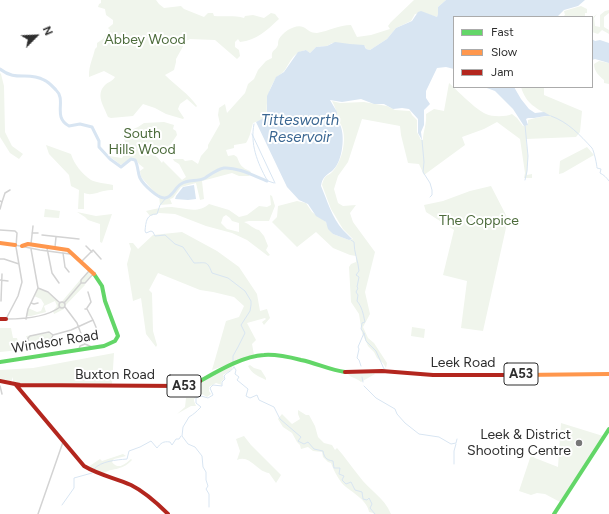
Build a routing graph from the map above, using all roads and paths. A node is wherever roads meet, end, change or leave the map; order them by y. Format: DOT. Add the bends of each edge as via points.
graph roads {
  1 [pos="10,190"];
  2 [pos="1,202"];
  3 [pos="0,209"];
  4 [pos="33,226"];
  5 [pos="0,230"];
  6 [pos="32,233"];
  7 [pos="38,233"];
  8 [pos="42,235"];
  9 [pos="56,236"];
  10 [pos="79,239"];
  11 [pos="0,243"];
  12 [pos="16,245"];
  13 [pos="22,246"];
  14 [pos="29,246"];
  15 [pos="86,246"];
  16 [pos="47,249"];
  17 [pos="55,249"];
  18 [pos="67,251"];
  19 [pos="92,252"];
  20 [pos="63,253"];
  21 [pos="100,258"];
  22 [pos="0,259"];
  23 [pos="81,262"];
  24 [pos="19,264"];
  25 [pos="69,272"];
  26 [pos="92,272"];
  27 [pos="2,274"];
  28 [pos="1,280"];
  29 [pos="8,280"];
  30 [pos="59,283"];
  31 [pos="81,283"];
  32 [pos="38,288"];
  33 [pos="88,292"];
  34 [pos="1,301"];
  35 [pos="31,303"];
  36 [pos="60,303"];
  37 [pos="64,303"];
  38 [pos="37,304"];
  39 [pos="60,307"];
  40 [pos="65,307"];
  41 [pos="6,319"];
  42 [pos="26,319"];
  43 [pos="0,320"];
  44 [pos="94,320"];
  45 [pos="79,327"];
  46 [pos="98,332"];
  47 [pos="53,335"];
  48 [pos="85,344"];
  49 [pos="93,348"];
  50 [pos="79,349"];
  51 [pos="0,362"];
  52 [pos="342,372"];
  53 [pos="609,374"];
  54 [pos="0,381"];
  55 [pos="0,386"];
  56 [pos="19,386"];
  57 [pos="2,394"];
  58 [pos="609,429"];
  59 [pos="64,442"];
  60 [pos="38,514"];
  61 [pos="168,514"];
  62 [pos="554,514"];
  1 -- 2 [label="street" via="5,193"];
  2 -- 3 [label="street"];
  4 -- 6 [label="street"];
  5 -- 12 [label="street" via="17,232"];
  6 -- 7 [label="street"];
  6 -- 14 [label="street"];
  8 -- 9 [label="street"];
  9 -- 10 [label="street"];
  9 -- 17 [label="street"];
  11 -- 12 [label="main road"];
  12 -- 13 [label="street"];
  12 -- 24 [label="street"];
  13 -- 14 [label="main road"];
  14 -- 16 [label="main road"];
  14 -- 32 [label="street"];
  15 -- 19 [label="street"];
  16 -- 17 [label="main road"];
  16 -- 20 [label="street"];
  16 -- 30 [label="street" via="53,276"];
  17 -- 18 [label="main road"];
  18 -- 20 [label="street"];
  18 -- 23 [label="main road"];
  19 -- 21 [label="street" via="93,250"];
  19 -- 23 [label="street"];
  20 -- 25 [label="street" via="65,267"];
  22 -- 24 [label="street"];
  23 -- 26 [label="main road"];
  24 -- 41 [label="street" via="21,286"];
  26 -- 31 [label="street" via="81,280"];
  26 -- 31 [label="street" via="85,283"];
  26 -- 49 [label="main road, Windsor Road" via="102,286 118,333 113,342"];
  27 -- 28 [label="street"];
  28 -- 29 [label="street"];
  28 -- 34 [label="street"];
  31 -- 37 [label="street"];
  32 -- 35 [label="street"];
  32 -- 36 [label="street" via="48,292"];
  33 -- 44 [label="street" via="91,302 86,309"];
  35 -- 38 [label="street"];
  35 -- 42 [label="street"];
  36 -- 37 [label="street"];
  36 -- 39 [label="street"];
  37 -- 40 [label="street"];
  39 -- 40 [label="street"];
  39 -- 42 [label="street"];
  40 -- 45 [label="street"];
  41 -- 42 [label="street"];
  41 -- 43 [label="main road"];
  44 -- 45 [label="street"];
  44 -- 46 [label="street"];
  45 -- 47 [label="street"];
  45 -- 48 [label="street"];
  47 -- 47 [label="street" via="49,332 33,335 28,337 28,341 32,344 42,342 51,339"];
  48 -- 49 [label="street"];
  48 -- 50 [label="street"];
  49 -- 50 [label="main road, Windsor Road"];
  50 -- 51 [label="main road, Windsor Road"];
  52 -- 53 [label="main road, Leek Road / A53" via="382,371 433,375"];
  52 -- 56 [label="main road, Buxton Road / A53" via="301,360 263,355 224,368 189,385"];
  54 -- 56 [label="main road, Buxton Road / A53"];
  55 -- 57 [label="street"];
  56 -- 59 [label="main road"];
  58 -- 62 [label="main road"];
  59 -- 60 [label="street"];
  59 -- 61 [label="main road" via="84,466 130,484"];
}
